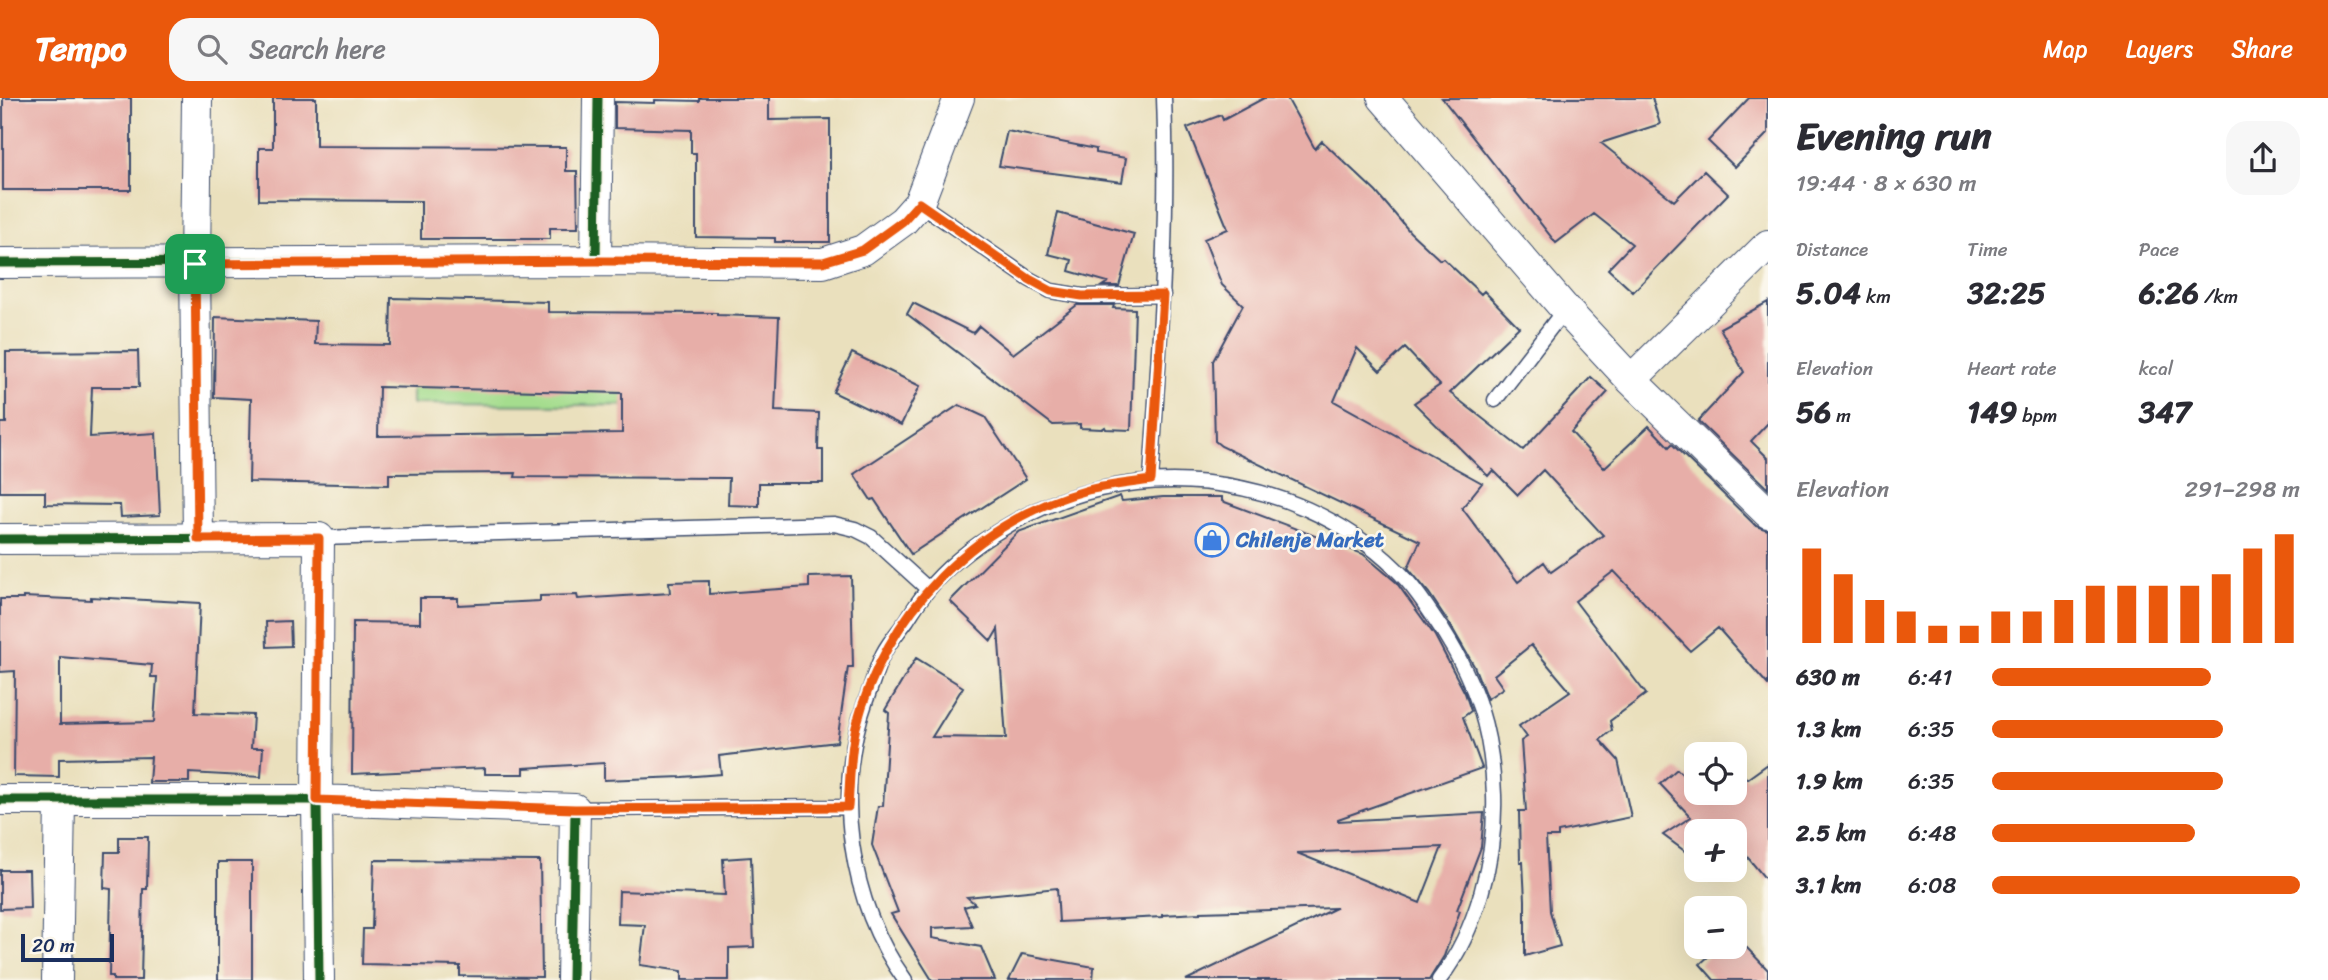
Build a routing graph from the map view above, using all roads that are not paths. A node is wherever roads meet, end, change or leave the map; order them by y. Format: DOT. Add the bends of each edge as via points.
graph roads {
  1 [pos="197,98"];
  2 [pos="598,98"];
  3 [pos="959,98"];
  4 [pos="1164,98"];
  5 [pos="1383,98"];
  6 [pos="919,203"];
  7 [pos="1768,246"];
  8 [pos="596,261"];
  9 [pos="0,263"];
  10 [pos="195,264"];
  11 [pos="1163,295"];
  12 [pos="1565,309"];
  13 [pos="1631,380"];
  14 [pos="1495,400"];
  15 [pos="1151,480"];
  16 [pos="1768,513"];
  17 [pos="319,538"];
  18 [pos="0,539"];
  19 [pos="198,539"];
  20 [pos="928,589"];
  21 [pos="0,800"];
  22 [pos="317,800"];
  23 [pos="61,801"];
  24 [pos="848,807"];
  25 [pos="575,809"];
  26 [pos="57,980"];
  27 [pos="319,980"];
  28 [pos="572,980"];
  29 [pos="905,980"];
  30 [pos="1439,980"];
  1 -- 10 [label="street"];
  2 -- 8 [label="street"];
  3 -- 6 [label="street"];
  4 -- 11 [label="lane"];
  5 -- 12 [label="street"];
  6 -- 8 [label="street" via="903,221 863,250 823,262"];
  6 -- 11 [label="lane" via="1051,291 1082,296"];
  7 -- 13 [label="street"];
  8 -- 10 [label="street"];
  9 -- 10 [label="street"];
  10 -- 19 [label="street"];
  11 -- 15 [label="lane"];
  12 -- 13 [label="street"];
  12 -- 14 [label="lane"];
  13 -- 16 [label="street"];
  15 -- 20 [label="lane" via="1088,490 1029,512 974,546"];
  15 -- 30 [label="lane" via="1206,481 1246,488 1311,510 1358,538 1398,570 1459,657 1483,712 1493,765 1495,820 1487,874 1470,925"];
  17 -- 19 [label="street"];
  17 -- 20 [label="lane" via="834,524 871,537"];
  17 -- 22 [label="street"];
  18 -- 19 [label="street"];
  20 -- 24 [label="lane" via="883,654 856,728"];
  21 -- 23 [label="street"];
  22 -- 23 [label="street"];
  22 -- 25 [label="street"];
  22 -- 27 [label="street"];
  23 -- 26 [label="street"];
  24 -- 25 [label="lane"];
  24 -- 29 [label="lane" via="858,883 887,954"];
  25 -- 28 [label="street"];
}
